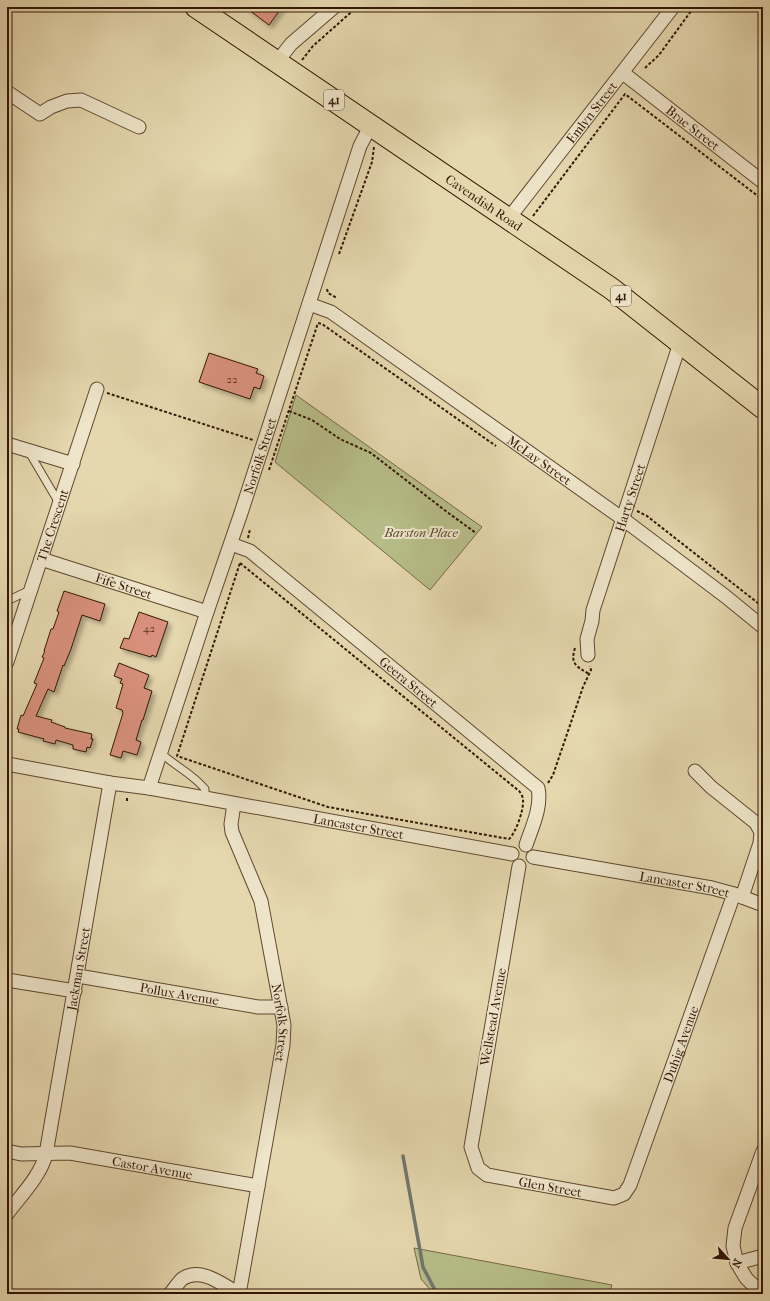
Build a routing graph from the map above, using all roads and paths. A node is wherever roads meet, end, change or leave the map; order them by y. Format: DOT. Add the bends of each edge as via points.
graph roads {
  1 [pos="196,7"];
  2 [pos="334,7"];
  3 [pos="357,7"];
  4 [pos="673,7"];
  5 [pos="694,7"];
  6 [pos="302,60"];
  7 [pos="278,62"];
  8 [pos="645,68"];
  9 [pos="623,73"];
  10 [pos="7,92"];
  11 [pos="139,127"];
  12 [pos="373,135"];
  13 [pos="763,182"];
  14 [pos="763,200"];
  15 [pos="509,218"];
  16 [pos="537,218"];
  17 [pos="339,254"];
  18 [pos="329,282"];
  19 [pos="337,298"];
  20 [pos="309,304"];
  21 [pos="680,343"];
  22 [pos="97,389"];
  23 [pos="763,408"];
  24 [pos="289,411"];
  25 [pos="263,443"];
  26 [pos="7,444"];
  27 [pos="502,450"];
  28 [pos="28,451"];
  29 [pos="73,464"];
  30 [pos="269,470"];
  31 [pos="59,503"];
  32 [pos="633,509"];
  33 [pos="623,519"];
  34 [pos="252,523"];
  35 [pos="476,533"];
  36 [pos="248,538"];
  37 [pos="231,544"];
  38 [pos="41,559"];
  39 [pos="240,563"];
  40 [pos="32,590"];
  41 [pos="7,601"];
  42 [pos="763,607"];
  43 [pos="206,612"];
  44 [pos="12,627"];
  45 [pos="763,627"];
  46 [pos="577,642"];
  47 [pos="588,655"];
  48 [pos="7,662"];
  49 [pos="589,674"];
  50 [pos="161,752"];
  51 [pos="7,764"];
  52 [pos="696,771"];
  53 [pos="110,783"];
  54 [pos="149,788"];
  55 [pos="540,796"];
  56 [pos="205,798"];
  57 [pos="234,804"];
  58 [pos="526,845"];
  59 [pos="512,854"];
  60 [pos="533,857"];
  61 [pos="519,866"];
  62 [pos="738,895"];
  63 [pos="763,905"];
  64 [pos="78,976"];
  65 [pos="7,980"];
  66 [pos="75,991"];
  67 [pos="281,1007"];
  68 [pos="7,1151"];
  69 [pos="763,1151"];
  70 [pos="46,1154"];
  71 [pos="478,1168"];
  72 [pos="258,1186"];
  73 [pos="624,1194"];
  74 [pos="7,1214"];
  75 [pos="763,1256"];
  76 [pos="737,1263"];
  77 [pos="759,1271"];
  78 [pos="763,1275"];
  79 [pos="170,1294"];
  80 [pos="239,1294"];
  81 [pos="762,1294"];
  1 -- 7 [label="main road, Cavendish Road / 41"];
  2 -- 7 [label="street" via="291,44"];
  3 -- 6 [label="path" via="313,46"];
  4 -- 9 [label="street, Emlyn Street"];
  5 -- 8 [label="path" via="659,55"];
  7 -- 12 [label="main road, Cavendish Road / 41"];
  9 -- 13 [label="street, Brae Street"];
  9 -- 15 [label="street, Emlyn Street"];
  10 -- 11 [label="street" via="40,114 67,101 82,100"];
  12 -- 15 [label="main road, Cavendish Road / 41"];
  12 -- 17 [label="path" via="372,162"];
  12 -- 20 [label="street, Norfolk Street" via="360,146"];
  14 -- 16 [label="path" via="625,94 533,215"];
  15 -- 21 [label="main road, Cavendish Road / 41" via="612,289"];
  18 -- 19 [label="path" via="328,293"];
  20 -- 25 [label="street, Norfolk Street"];
  20 -- 33 [label="street, McLay Street" via="331,312"];
  21 -- 23 [label="main road, Cavendish Road / 41"];
  21 -- 33 [label="street, Harty Street"];
  22 -- 25 [label="path"];
  22 -- 29 [label="street, The Crescent"];
  24 -- 27 [label="path" via="318,323"];
  24 -- 30 [label="path"];
  24 -- 35 [label="path" via="312,420 340,439 371,453"];
  25 -- 37 [label="street, Norfolk Street"];
  26 -- 28 [label="street"];
  28 -- 29 [label="street"];
  28 -- 31 [label="lane"];
  29 -- 31 [label="street, The Crescent"];
  31 -- 38 [label="street, The Crescent"];
  32 -- 42 [label="path" via="647,516"];
  33 -- 45 [label="street, McLay Street"];
  33 -- 47 [label="street, Harty Street" via="593,610 587,639"];
  34 -- 36 [label="path"];
  37 -- 43 [label="street, Norfolk Street"];
  37 -- 55 [label="street, Geera Street" via="250,551 538,788"];
  38 -- 40 [label="street, The Crescent"];
  38 -- 43 [label="street, Fife Street"];
  39 -- 39 [label="path" via="520,790 523,799 522,810 512,836 509,838 328,807 177,756"];
  40 -- 41 [label="lane"];
  40 -- 44 [label="street, The Crescent"];
  43 -- 50 [label="street, Norfolk Street"];
  44 -- 48 [label="street, The Crescent"];
  46 -- 49 [label="path" via="572,656 573,662"];
  47 -- 49 [label="path" via="591,670"];
  49 -- 55 [label="path" via="553,775"];
  50 -- 54 [label="street, Norfolk Street"];
  50 -- 56 [label="lane" via="170,762 198,780 205,789"];
  51 -- 53 [label="street, Lancaster Street"];
  52 -- 62 [label="street, Duhig Avenue" via="711,787 756,823 761,832 760,843"];
  53 -- 54 [label="street, Lancaster Street"];
  53 -- 64 [label="street, Jackman Street"];
  54 -- 56 [label="street, Lancaster Street"];
  55 -- 58 [label="street"];
  56 -- 57 [label="street, Lancaster Street"];
  57 -- 59 [label="street, Lancaster Street"];
  57 -- 67 [label="street, Norfolk Street" via="232,832 261,901"];
  58 -- 59 [label="street" via="518,845"];
  58 -- 60 [label="street" via="533,851"];
  59 -- 61 [label="street" via="512,860"];
  60 -- 61 [label="street" via="530,864"];
  60 -- 62 [label="street, Lancaster Street" via="712,888"];
  61 -- 71 [label="street, Wellstead Avenue" via="471,1147"];
  62 -- 63 [label="street, Lancaster Street"];
  62 -- 73 [label="street, Duhig Avenue" via="630,1185"];
  64 -- 66 [label="street, Jackman Street"];
  64 -- 67 [label="street, Pollux Avenue" via="258,1007"];
  65 -- 66 [label="street"];
  66 -- 70 [label="street, Jackman Street"];
  67 -- 72 [label="street, Norfolk Street" via="284,1024 283,1044"];
  68 -- 70 [label="street, Castor Avenue"];
  69 -- 76 [label="street" via="735,1228 733,1246"];
  70 -- 72 [label="street, Castor Avenue" via="70,1153"];
  70 -- 74 [label="street, Jackman Street" via="37,1175"];
  71 -- 73 [label="street, Glen Street" via="487,1175 614,1198"];
  72 -- 80 [label="street, Norfolk Street"];
  75 -- 76 [label="street"];
  76 -- 81 [label="street" via="746,1278"];
  77 -- 78 [label="path"];
  79 -- 80 [label="street" via="181,1280 193,1274 206,1276"];
}
